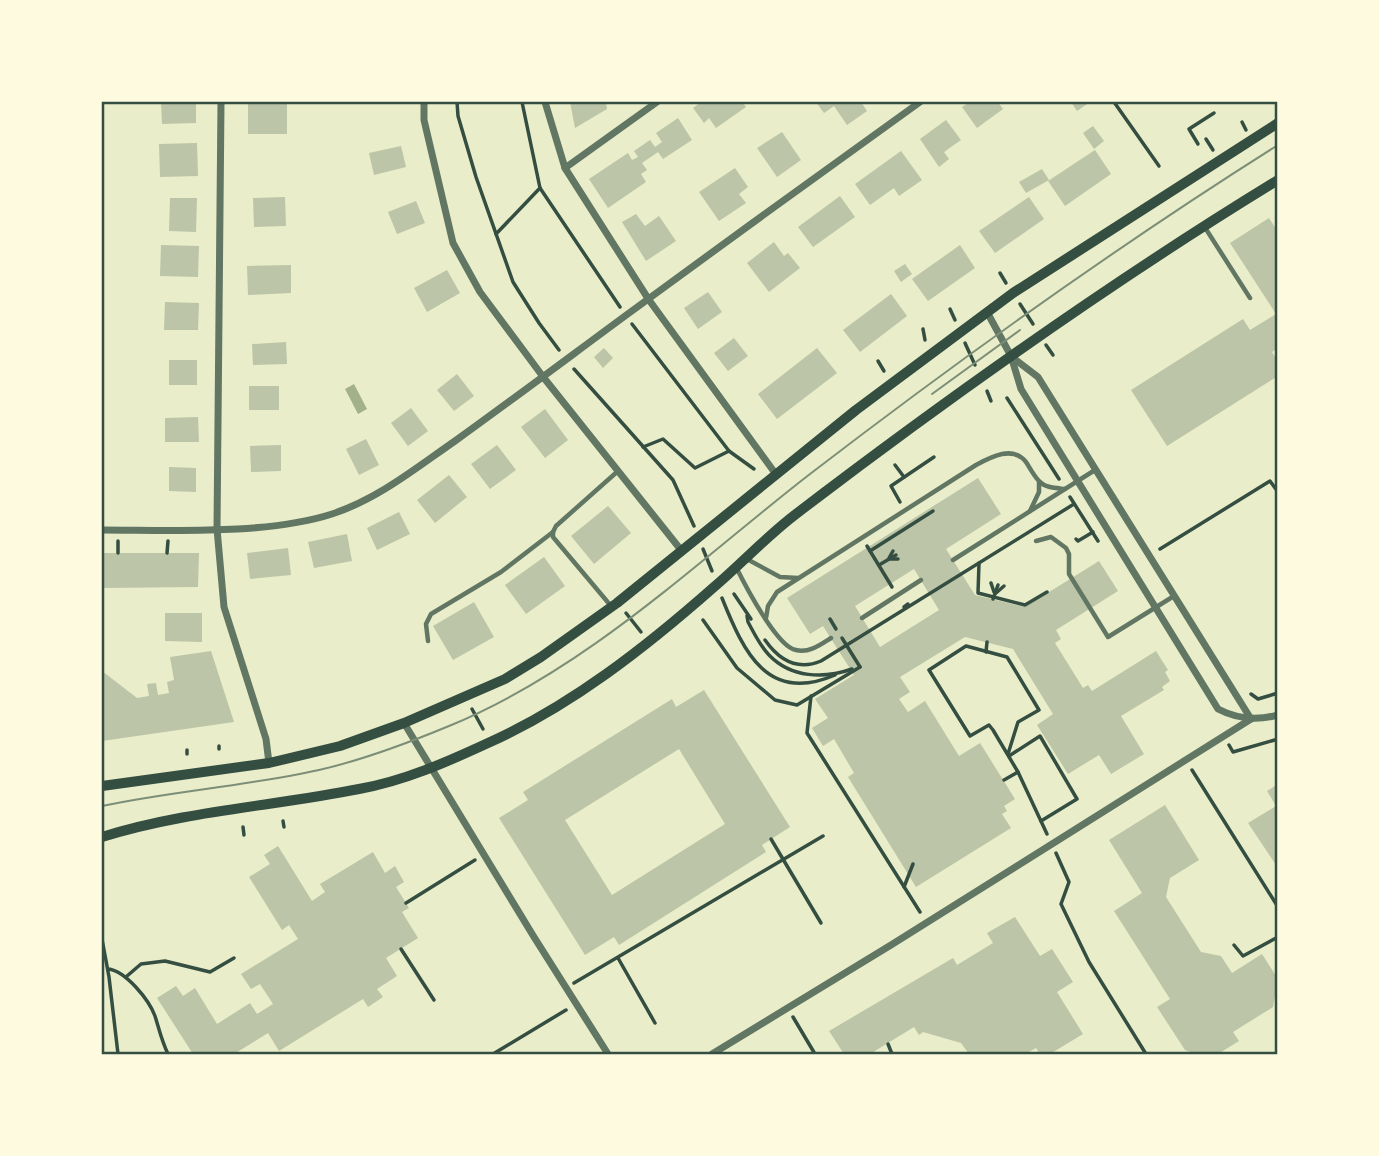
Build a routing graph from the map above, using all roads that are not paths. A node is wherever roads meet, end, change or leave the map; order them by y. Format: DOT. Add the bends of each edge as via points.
graph roads {
  1 [pos="221,102"];
  2 [pos="424,102"];
  3 [pos="545,102"];
  4 [pos="657,102"];
  5 [pos="919,102"];
  6 [pos="1278,123"];
  7 [pos="565,168"];
  8 [pos="1278,180"];
  9 [pos="1204,225"];
  10 [pos="1251,298"];
  11 [pos="649,300"];
  12 [pos="988,312"];
  13 [pos="1011,356"];
  14 [pos="544,377"];
  15 [pos="1095,470"];
  16 [pos="618,471"];
  17 [pos="775,474"];
  18 [pos="1077,481"];
  19 [pos="1039,482"];
  20 [pos="1065,489"];
  21 [pos="1030,511"];
  22 [pos="217,529"];
  23 [pos="102,530"];
  24 [pos="553,532"];
  25 [pos="1036,541"];
  26 [pos="681,550"];
  27 [pos="745,558"];
  28 [pos="953,560"];
  29 [pos="736,567"];
  30 [pos="799,578"];
  31 [pos="921,580"];
  32 [pos="1174,596"];
  33 [pos="615,605"];
  34 [pos="1156,608"];
  35 [pos="766,618"];
  36 [pos="862,618"];
  37 [pos="831,638"];
  38 [pos="428,641"];
  39 [pos="1278,715"];
  40 [pos="1251,719"];
  41 [pos="404,723"];
  42 [pos="269,763"];
  43 [pos="431,768"];
  44 [pos="102,786"];
  45 [pos="102,836"];
  46 [pos="608,1055"];
  47 [pos="712,1055"];
  1 -- 22 [label="street"];
  2 -- 14 [label="street" via="424,120 453,243 480,292"];
  3 -- 7 [label="street"];
  4 -- 7 [label="street"];
  5 -- 11 [label="street"];
  6 -- 12 [label="main road"];
  7 -- 11 [label="street"];
  8 -- 9 [label="main road"];
  9 -- 10 [label="lane"];
  9 -- 13 [label="main road"];
  11 -- 14 [label="street"];
  11 -- 17 [label="street"];
  12 -- 13 [label="street"];
  12 -- 17 [label="main road"];
  13 -- 15 [label="street" via="1038,377"];
  13 -- 18 [label="street" via="1021,389"];
  13 -- 27 [label="main road" via="793,516"];
  14 -- 16 [label="street"];
  14 -- 22 [label="street" via="364,501 299,523"];
  15 -- 18 [label="lane"];
  15 -- 32 [label="street"];
  16 -- 24 [label="lane"];
  16 -- 26 [label="street"];
  17 -- 26 [label="main road"];
  18 -- 20 [label="lane"];
  18 -- 34 [label="street"];
  19 -- 20 [label="lane"];
  19 -- 21 [label="lane"];
  19 -- 30 [label="lane" via="1024,458 1010,453 993,456"];
  20 -- 21 [label="lane"];
  21 -- 28 [label="lane"];
  22 -- 23 [label="street"];
  22 -- 42 [label="street" via="224,607 266,739"];
  24 -- 33 [label="lane"];
  24 -- 38 [label="lane" via="501,572 431,614 426,624"];
  25 -- 34 [label="lane" via="1051,537 1066,548 1069,575 1108,638"];
  26 -- 33 [label="main road"];
  27 -- 29 [label="main road"];
  27 -- 30 [label="lane" via="780,577"];
  29 -- 35 [label="lane"];
  29 -- 43 [label="main road" via="648,642 568,699 530,723"];
  30 -- 35 [label="lane" via="778,592"];
  31 -- 36 [label="lane"];
  32 -- 34 [label="lane"];
  32 -- 40 [label="street"];
  33 -- 41 [label="main road" via="505,679"];
  34 -- 40 [label="street" via="1218,709"];
  35 -- 37 [label="lane" via="783,643 794,650 809,650"];
  39 -- 40 [label="street"];
  40 -- 47 [label="street"];
  41 -- 42 [label="main road" via="340,746"];
  41 -- 43 [label="street"];
  42 -- 44 [label="main road"];
  43 -- 45 [label="main road" via="363,789"];
  43 -- 46 [label="street"];
}
